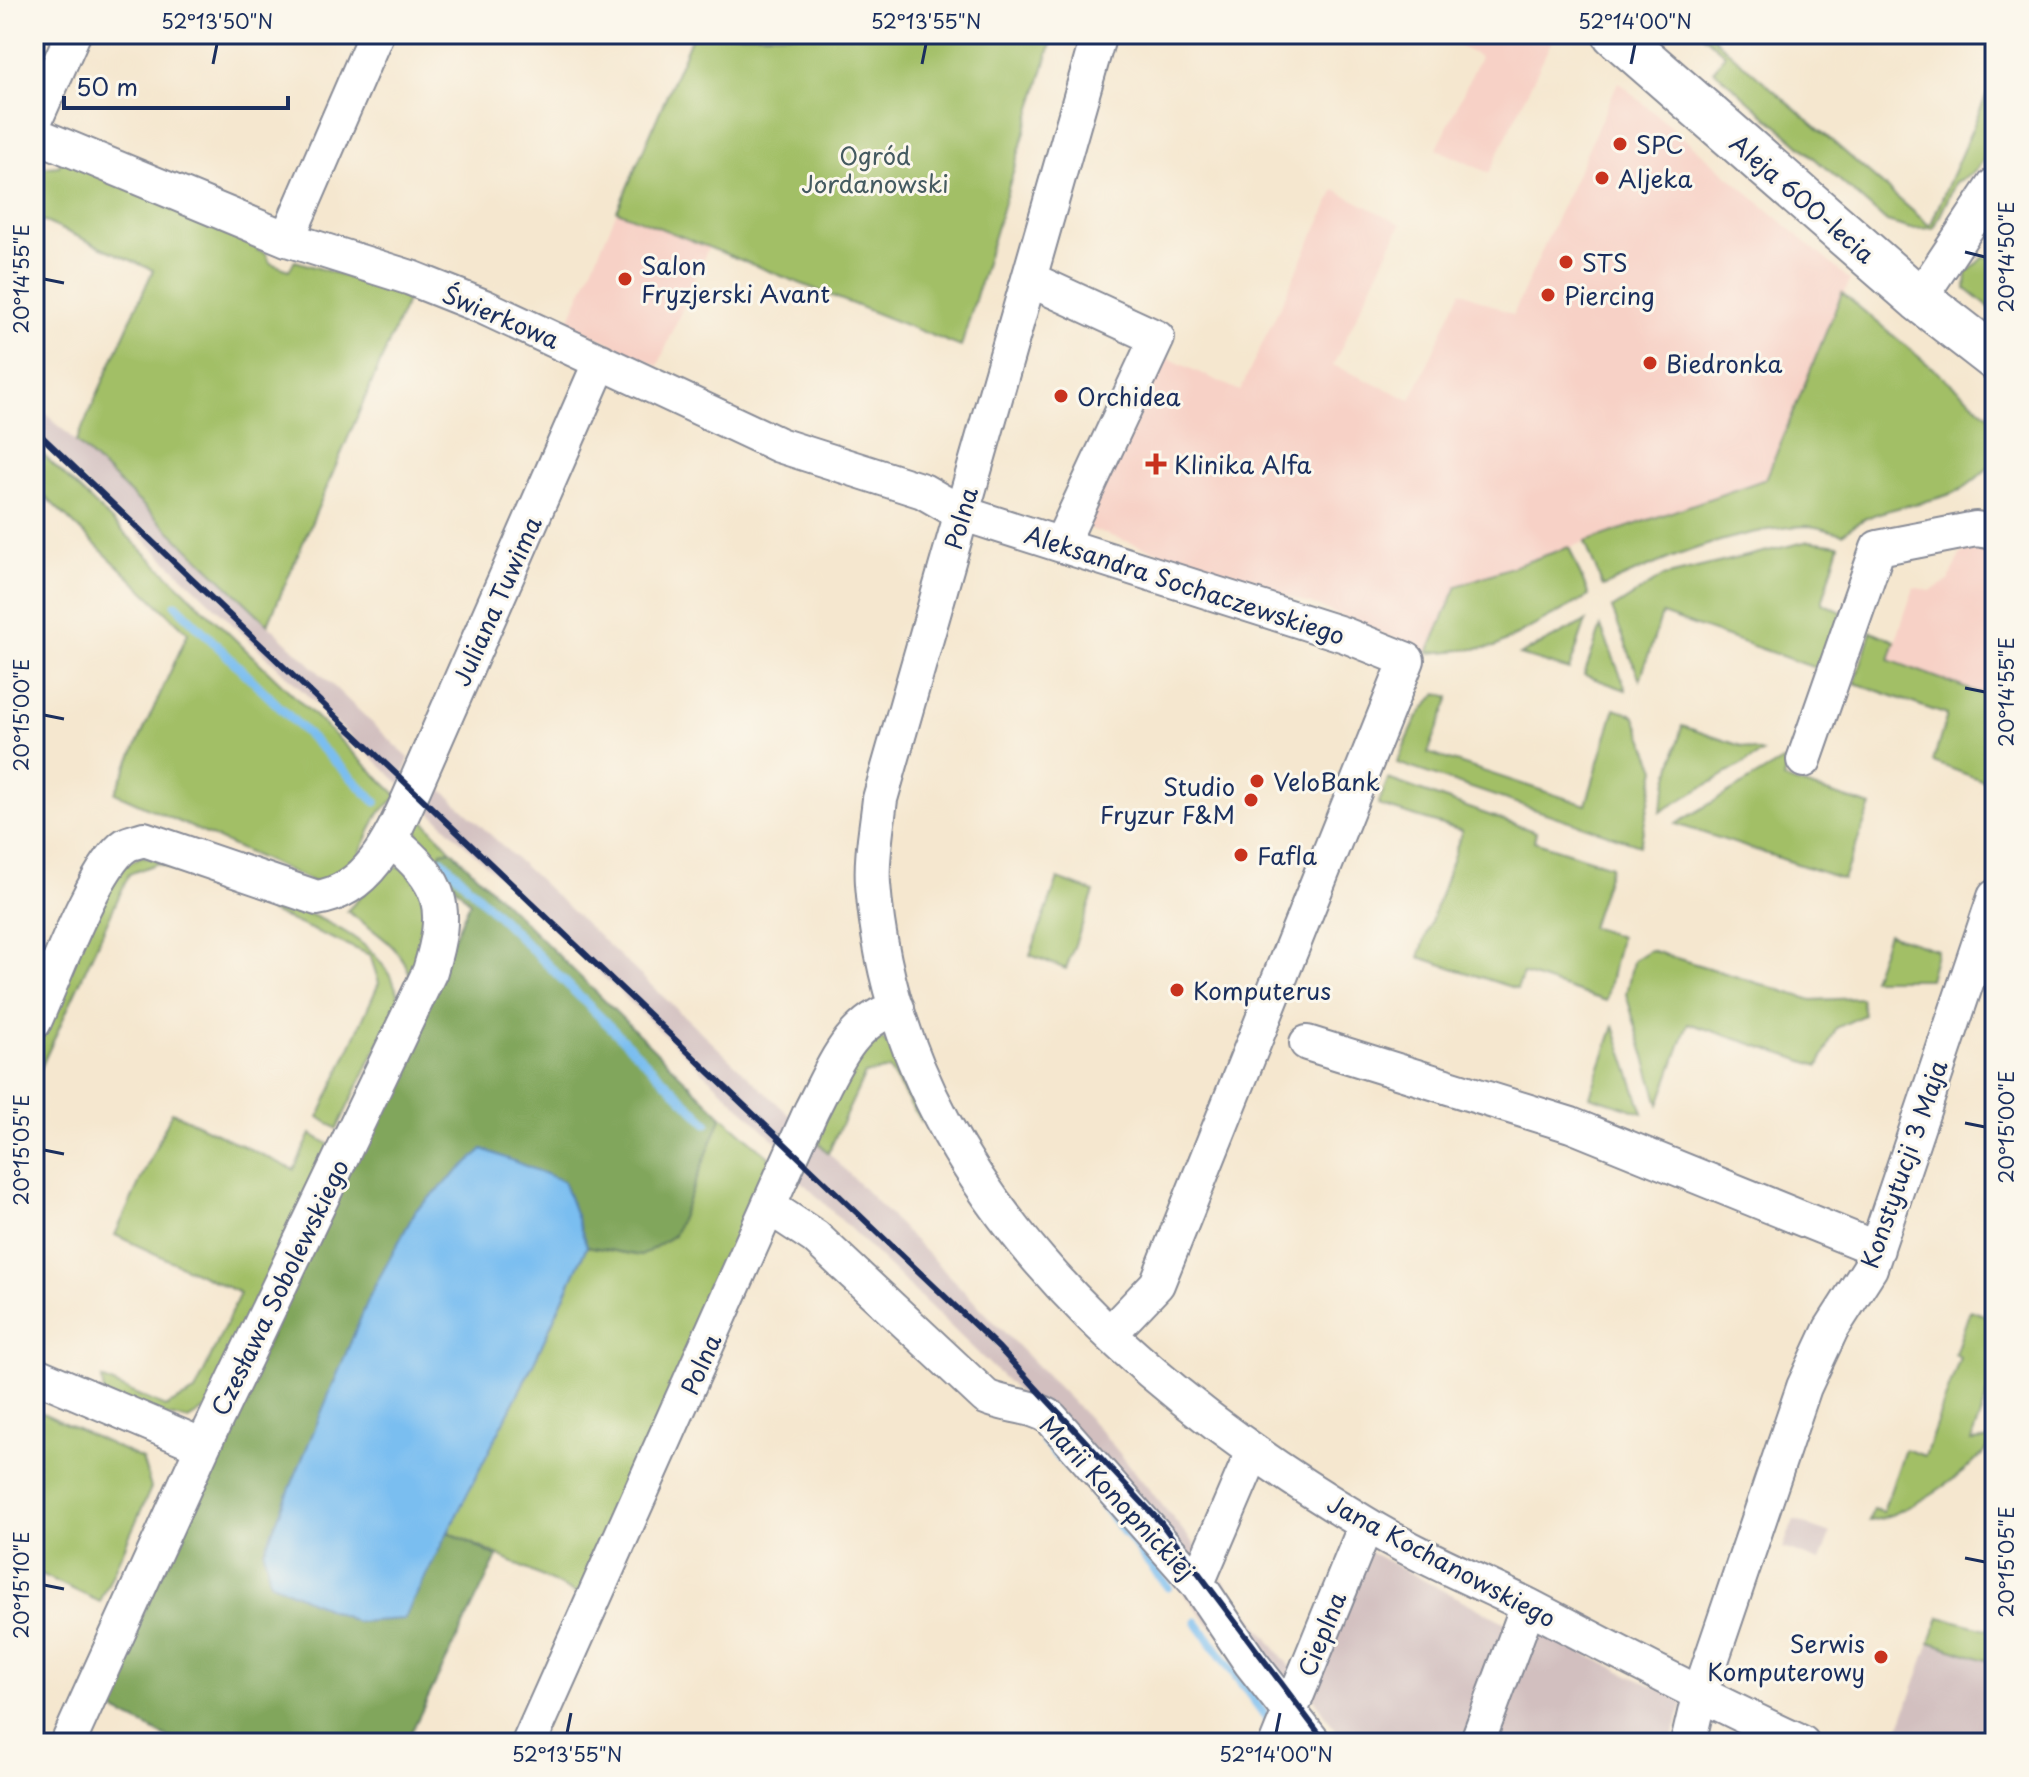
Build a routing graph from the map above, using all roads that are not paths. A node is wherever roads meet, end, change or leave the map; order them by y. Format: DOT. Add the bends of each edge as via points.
graph roads {
  1 [pos="73,34"];
  2 [pos="376,34"];
  3 [pos="1099,34"];
  4 [pos="1632,41"];
  5 [pos="34,122"];
  6 [pos="34,134"];
  7 [pos="1995,185"];
  8 [pos="287,239"];
  9 [pos="1029,279"];
  10 [pos="1919,299"];
  11 [pos="1995,358"];
  12 [pos="601,361"];
  13 [pos="961,513"];
  14 [pos="1995,532"];
  15 [pos="1061,544"];
  16 [pos="1804,760"];
  17 [pos="391,840"];
  18 [pos="1995,897"];
  19 [pos="897,1008"];
  20 [pos="34,1022"];
  21 [pos="1307,1043"];
  22 [pos="771,1208"];
  23 [pos="1877,1249"];
  24 [pos="1114,1330"];
  25 [pos="34,1374"];
  26 [pos="203,1446"];
  27 [pos="1253,1452"];
  28 [pos="1366,1525"];
  29 [pos="1197,1583"];
  30 [pos="1528,1606"];
  31 [pos="1699,1696"];
  32 [pos="1290,1709"];
  33 [pos="68,1743"];
  34 [pos="529,1743"];
  35 [pos="1277,1743"];
  36 [pos="1314,1743"];
  37 [pos="1477,1743"];
  38 [pos="1688,1743"];
  39 [pos="1802,1743"];
  1 -- 5 [label="street"];
  2 -- 8 [label="street"];
  3 -- 9 [label="street, Polna"];
  4 -- 10 [label="main road, Aleja 600-lecia"];
  6 -- 8 [label="street, Świerkowa"];
  7 -- 10 [label="street"];
  8 -- 12 [label="street, Świerkowa" via="436,288"];
  9 -- 13 [label="street, Polna"];
  9 -- 15 [label="street" via="1157,338"];
  10 -- 11 [label="main road, Aleja 600-lecia"];
  12 -- 13 [label="street, Świerkowa" via="779,445 923,491"];
  12 -- 17 [label="street, Juliana Tuwima"];
  13 -- 15 [label="street, Aleksandra Sochaczewskiego"];
  13 -- 19 [label="street, Polna" via="880,799 872,881 886,976"];
  14 -- 16 [label="street" via="1976,529 1878,548"];
  15 -- 24 [label="street, Aleksandra Sochaczewskiego" via="1407,660 1157,1284"];
  17 -- 20 [label="street, Juliana Tuwima" via="352,886 317,898 144,839 127,844 94,891"];
  17 -- 26 [label="street, Czesława Sobolewskiego" via="434,887 442,916 433,959"];
  18 -- 23 [label="street, Konstytucji 3 Maja"];
  19 -- 22 [label="street, Polna" via="860,1027 843,1049"];
  19 -- 24 [label="street, Polna" via="916,1063 968,1168 1028,1250"];
  21 -- 23 [label="street" via="1571,1125"];
  22 -- 29 [label="street, Marii Konopnickiej" via="815,1237 986,1397 1051,1418"];
  22 -- 34 [label="street, Polna"];
  23 -- 31 [label="street, Konstytucji 3 Maja" via="1804,1387"];
  24 -- 27 [label="street, Jana Kochanowskiego"];
  25 -- 26 [label="street"];
  26 -- 33 [label="street, Czesława Sobolewskiego"];
  27 -- 28 [label="street, Jana Kochanowskiego"];
  27 -- 29 [label="street"];
  28 -- 30 [label="street, Jana Kochanowskiego"];
  28 -- 32 [label="street, Cieplna"];
  29 -- 32 [label="street, Marii Konopnickiej" via="1251,1663"];
  30 -- 31 [label="street, Jana Kochanowskiego"];
  30 -- 37 [label="street"];
  31 -- 38 [label="street, Konstytucji 3 Maja"];
  31 -- 39 [label="street, Jana Kochanowskiego"];
  32 -- 35 [label="street, Cieplna"];
  32 -- 36 [label="street, Marii Konopnickiej"];
}
